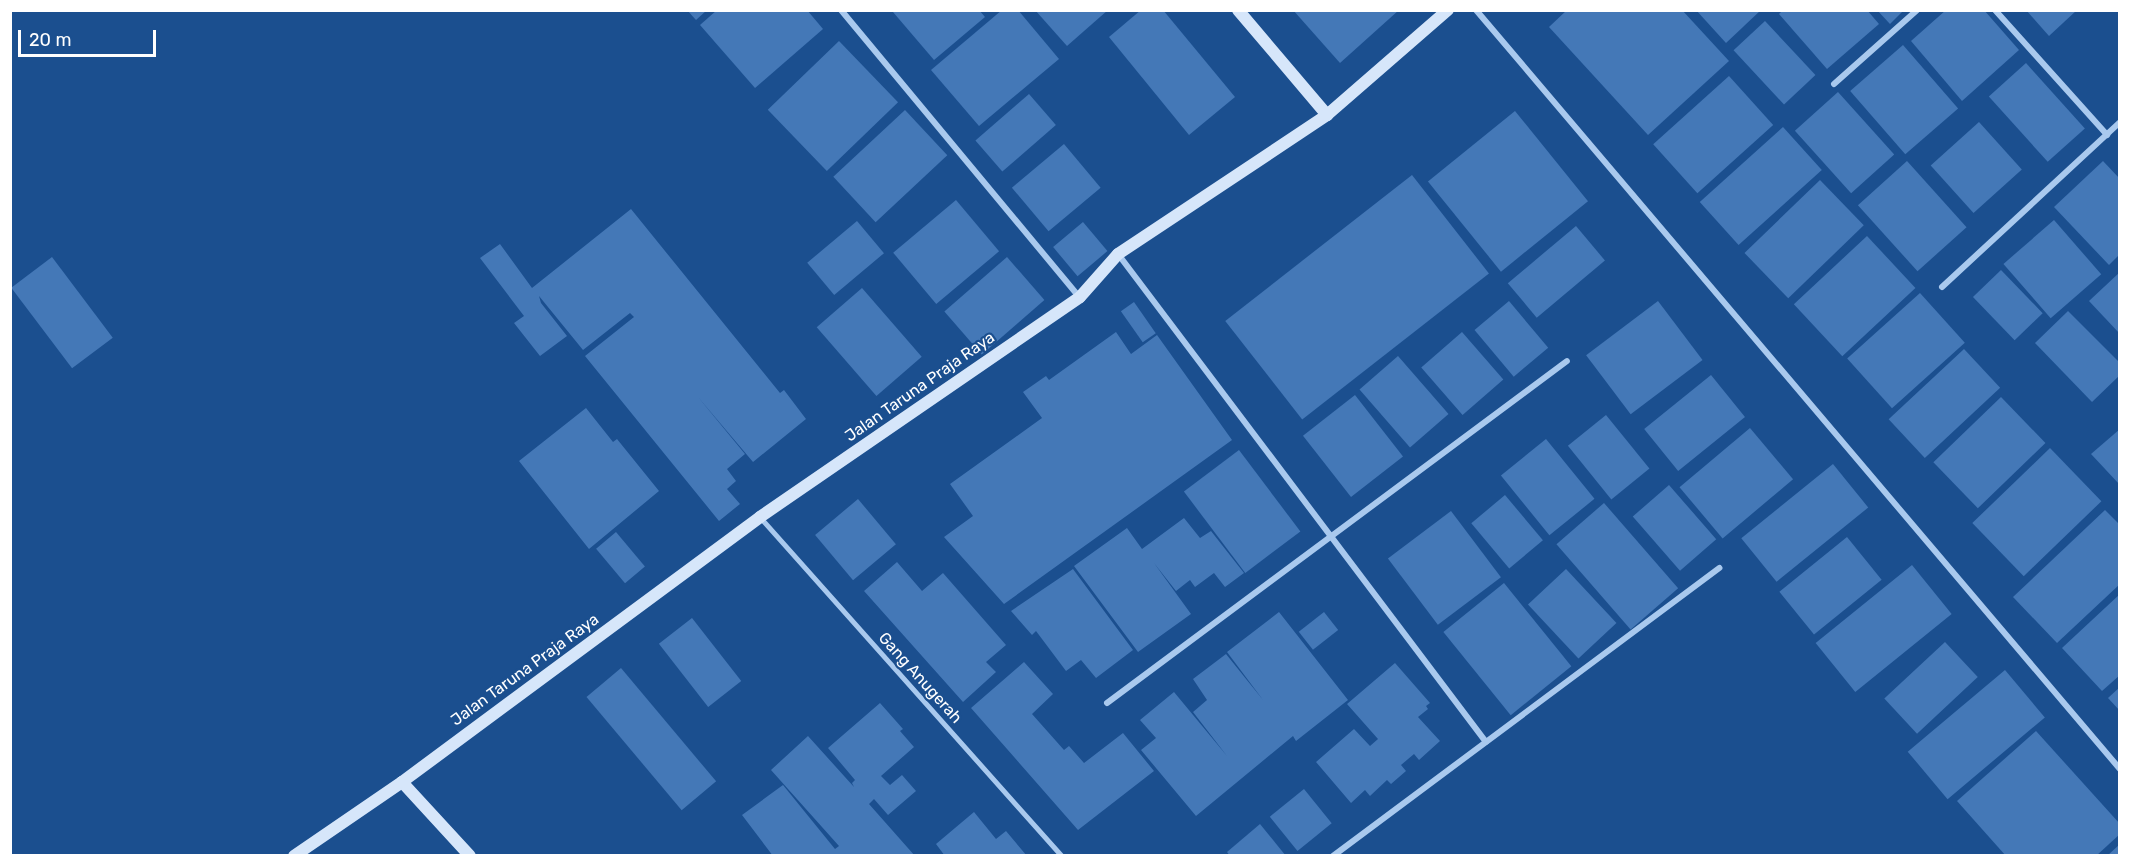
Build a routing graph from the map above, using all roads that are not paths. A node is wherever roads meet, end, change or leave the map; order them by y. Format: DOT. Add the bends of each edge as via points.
graph roads {
  1 [pos="841,10"];
  2 [pos="1238,10"];
  3 [pos="1448,10"];
  4 [pos="1476,10"];
  5 [pos="1917,10"];
  6 [pos="1995,10"];
  7 [pos="1834,84"];
  8 [pos="1327,115"];
  9 [pos="2120,122"];
  10 [pos="2107,135"];
  11 [pos="1118,254"];
  12 [pos="1942,287"];
  13 [pos="1080,297"];
  14 [pos="1567,361"];
  15 [pos="760,517"];
  16 [pos="1330,536"];
  17 [pos="1719,568"];
  18 [pos="1107,703"];
  19 [pos="1486,742"];
  20 [pos="2120,769"];
  21 [pos="402,782"];
  22 [pos="294,855"];
  23 [pos="470,855"];
  24 [pos="1062,855"];
  25 [pos="1333,855"];
  1 -- 13 [label="street"];
  2 -- 8 [label="main road"];
  3 -- 8 [label="main road, Jalan Taruna Praja Raya"];
  4 -- 20 [label="street"];
  5 -- 7 [label="street"];
  6 -- 10 [label="street"];
  8 -- 11 [label="main road, Jalan Taruna Praja Raya"];
  9 -- 10 [label="street"];
  10 -- 12 [label="street"];
  11 -- 13 [label="main road, Jalan Taruna Praja Raya"];
  11 -- 16 [label="street"];
  13 -- 15 [label="main road, Jalan Taruna Praja Raya"];
  14 -- 16 [label="street"];
  15 -- 21 [label="main road, Jalan Taruna Praja Raya"];
  15 -- 24 [label="lane, Gang Anugerah"];
  16 -- 18 [label="street"];
  16 -- 19 [label="street"];
  17 -- 19 [label="street"];
  19 -- 25 [label="street"];
  21 -- 22 [label="main road, Jalan Taruna Praja Raya"];
  21 -- 23 [label="main road"];
}
